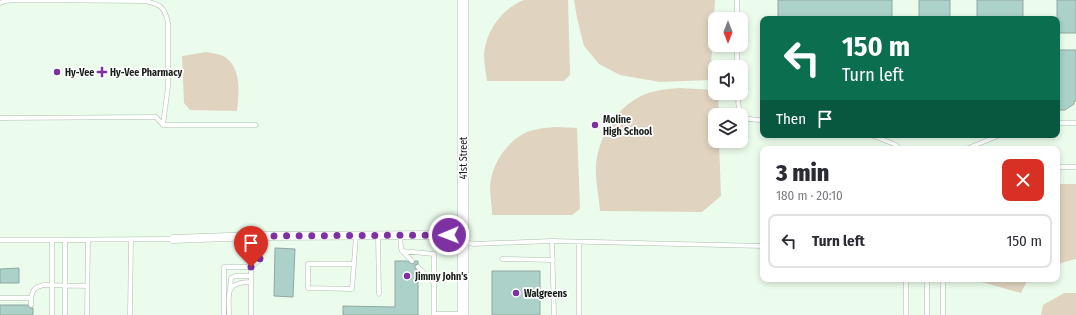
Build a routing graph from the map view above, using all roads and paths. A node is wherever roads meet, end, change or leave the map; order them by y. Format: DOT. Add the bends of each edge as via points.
graph roads {
  1 [pos="463,0"];
  2 [pos="737,0"];
  3 [pos="0,3"];
  4 [pos="737,12"];
  5 [pos="738,100"];
  6 [pos="0,118"];
  7 [pos="760,120"];
  8 [pos="1076,122"];
  9 [pos="1060,123"];
  10 [pos="163,125"];
  11 [pos="256,125"];
  12 [pos="879,138"];
  13 [pos="993,138"];
  14 [pos="897,146"];
  15 [pos="973,146"];
  16 [pos="1060,167"];
  17 [pos="1076,167"];
  18 [pos="378,235"];
  19 [pos="400,235"];
  20 [pos="259,236"];
  21 [pos="356,236"];
  22 [pos="173,239"];
  23 [pos="0,240"];
  24 [pos="52,240"];
  25 [pos="65,240"];
  26 [pos="88,240"];
  27 [pos="131,240"];
  28 [pos="463,240"];
  29 [pos="552,241"];
  30 [pos="579,242"];
  31 [pos="760,246"];
  32 [pos="402,251"];
  33 [pos="502,259"];
  34 [pos="553,260"];
  35 [pos="412,261"];
  36 [pos="354,264"];
  37 [pos="251,267"];
  38 [pos="418,267"];
  39 [pos="251,276"];
  40 [pos="251,282"];
  41 [pos="906,282"];
  42 [pos="927,282"];
  43 [pos="943,282"];
  44 [pos="434,283"];
  45 [pos="52,286"];
  46 [pos="65,286"];
  47 [pos="87,286"];
  48 [pos="230,291"];
  49 [pos="379,294"];
  50 [pos="0,298"];
  51 [pos="31,298"];
  52 [pos="31,305"];
  53 [pos="52,315"];
  54 [pos="65,315"];
  55 [pos="87,315"];
  56 [pos="130,315"];
  57 [pos="224,315"];
  58 [pos="229,315"];
  59 [pos="250,315"];
  60 [pos="463,315"];
  61 [pos="554,315"];
  62 [pos="578,315"];
  63 [pos="906,315"];
  64 [pos="927,315"];
  65 [pos="943,315"];
  1 -- 28 [label="street, 41st Street"];
  2 -- 4 [label="lane"];
  3 -- 10 [label="lane" via="18,0 145,1 157,4 166,13 168,23 168,88"];
  5 -- 7 [label="lane" via="738,109 743,117"];
  6 -- 10 [label="lane" via="156,117"];
  8 -- 9 [label="lane"];
  10 -- 11 [label="lane"];
  12 -- 14 [label="lane"];
  13 -- 15 [label="lane"];
  16 -- 17 [label="lane"];
  18 -- 19 [label="street"];
  18 -- 21 [label="street"];
  18 -- 49 [label="lane"];
  19 -- 28 [label="street" via="449,235"];
  19 -- 32 [label="lane"];
  20 -- 21 [label="street"];
  20 -- 22 [label="street"];
  20 -- 37 [label="lane" via="260,260"];
  21 -- 36 [label="lane"];
  22 -- 27 [label="lane"];
  23 -- 24 [label="lane"];
  24 -- 25 [label="lane"];
  24 -- 45 [label="lane"];
  25 -- 26 [label="lane"];
  25 -- 46 [label="lane"];
  26 -- 27 [label="lane"];
  26 -- 47 [label="lane"];
  27 -- 56 [label="lane"];
  28 -- 29 [label="lane" via="473,244"];
  28 -- 60 [label="street, 41st Street"];
  29 -- 30 [label="lane"];
  29 -- 34 [label="lane"];
  30 -- 31 [label="lane"];
  30 -- 62 [label="lane"];
  32 -- 35 [label="lane"];
  32 -- 44 [label="lane" via="434,254"];
  33 -- 34 [label="lane"];
  34 -- 61 [label="lane"];
  36 -- 36 [label="lane" via="352,289 308,288 308,264"];
  37 -- 39 [label="lane"];
  37 -- 57 [label="lane" via="224,267"];
  38 -- 44 [label="lane"];
  39 -- 40 [label="lane"];
  39 -- 48 [label="lane" via="231,278"];
  40 -- 48 [label="lane" via="239,282 233,285"];
  40 -- 59 [label="lane"];
  41 -- 63 [label="lane"];
  42 -- 64 [label="lane"];
  43 -- 65 [label="lane"];
  44 -- 60 [label="lane" via="434,314"];
  45 -- 46 [label="lane"];
  45 -- 51 [label="lane" via="36,286"];
  45 -- 53 [label="lane"];
  46 -- 47 [label="lane"];
  46 -- 54 [label="lane"];
  47 -- 55 [label="lane"];
  48 -- 58 [label="lane"];
  50 -- 51 [label="lane"];
  51 -- 52 [label="lane"];
}
